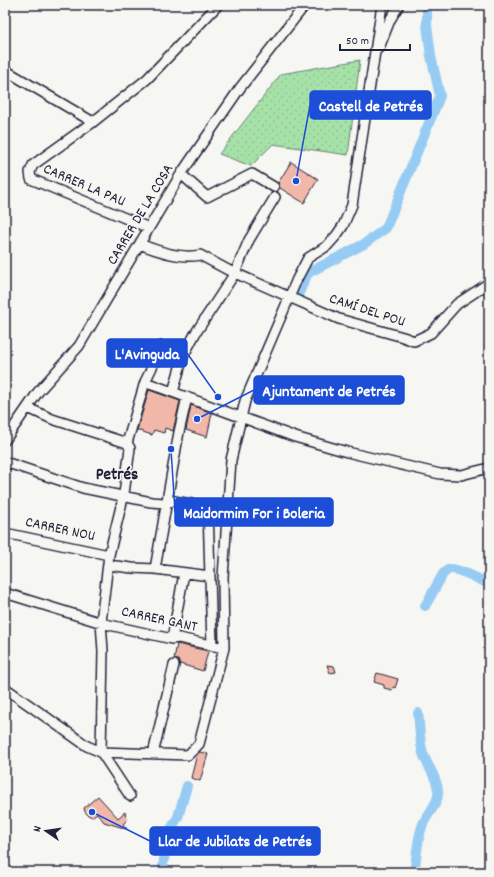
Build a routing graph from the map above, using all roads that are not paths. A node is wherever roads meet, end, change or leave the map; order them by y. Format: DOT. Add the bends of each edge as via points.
graph roads {
  1 [pos="218,5"];
  2 [pos="305,5"];
  3 [pos="382,5"];
  4 [pos="399,5"];
  5 [pos="373,62"];
  6 [pos="5,70"];
  7 [pos="93,122"];
  8 [pos="181,174"];
  9 [pos="274,187"];
  10 [pos="275,197"];
  11 [pos="149,228"];
  12 [pos="140,244"];
  13 [pos="235,273"];
  14 [pos="489,283"];
  15 [pos="289,297"];
  16 [pos="183,357"];
  17 [pos="145,382"];
  18 [pos="173,392"];
  19 [pos="187,397"];
  20 [pos="28,408"];
  21 [pos="241,418"];
  22 [pos="5,440"];
  23 [pos="127,442"];
  24 [pos="5,462"];
  25 [pos="489,468"];
  26 [pos="123,497"];
  27 [pos="168,500"];
  28 [pos="208,508"];
  29 [pos="228,510"];
  30 [pos="5,533"];
  31 [pos="110,555"];
  32 [pos="108,565"];
  33 [pos="155,569"];
  34 [pos="184,573"];
  35 [pos="210,576"];
  36 [pos="5,593"];
  37 [pos="101,622"];
  38 [pos="172,639"];
  39 [pos="212,646"];
  40 [pos="224,648"];
  41 [pos="174,665"];
  42 [pos="5,688"];
  43 [pos="102,752"];
  44 [pos="153,754"];
  45 [pos="130,796"];
  1 -- 7 [label="street" via="147,79"];
  2 -- 8 [label="street, CARRER DE LA COSA" via="240,88"];
  3 -- 5 [label="street"];
  4 -- 5 [label="street"];
  5 -- 15 [label="street" via="352,205 336,236 327,246 308,258"];
  6 -- 7 [label="street"];
  7 -- 11 [label="street, CARRER LA PAU" via="33,165 31,178"];
  8 -- 9 [label="street" via="207,197 252,174"];
  8 -- 11 [label="street, CARRER DE LA COSA"];
  10 -- 13 [label="street" via="249,240"];
  11 -- 12 [label="street, CARRER DE LA COSA"];
  12 -- 13 [label="street, CAMÍ DEL POU" via="157,251 200,255"];
  12 -- 20 [label="street, CARRER DE LA COSA" via="79,346 38,392"];
  13 -- 15 [label="street, CAMÍ DEL POU"];
  13 -- 16 [label="street"];
  14 -- 15 [label="street, CAMÍ DEL POU" via="457,304 431,333 414,342 339,319"];
  15 -- 21 [label="street" via="245,401"];
  16 -- 17 [label="street" via="162,346"];
  16 -- 18 [label="street"];
  17 -- 18 [label="street"];
  17 -- 23 [label="street"];
  18 -- 19 [label="street"];
  19 -- 21 [label="street"];
  19 -- 27 [label="street"];
  20 -- 22 [label="street, CARRER DE LA COSA"];
  20 -- 23 [label="street" via="52,419"];
  21 -- 25 [label="street" via="347,452 440,474 461,475"];
  21 -- 29 [label="street" via="231,460"];
  23 -- 26 [label="street" via="130,448"];
  24 -- 26 [label="street" via="83,488"];
  26 -- 27 [label="street" via="151,502"];
  26 -- 31 [label="street"];
  27 -- 28 [label="street"];
  27 -- 33 [label="street"];
  28 -- 29 [label="street"];
  28 -- 35 [label="street"];
  29 -- 40 [label="street" via="223,577"];
  30 -- 31 [label="street, CARRER NOU"];
  31 -- 32 [label="street"];
  32 -- 33 [label="street"];
  32 -- 37 [label="street"];
  33 -- 34 [label="street"];
  34 -- 35 [label="street"];
  34 -- 38 [label="street"];
  35 -- 39 [label="street"];
  36 -- 37 [label="street, CARRER GANT"];
  37 -- 38 [label="street, CARRER GANT"];
  37 -- 43 [label="street"];
  38 -- 39 [label="street, CARRER GANT" via="179,638"];
  39 -- 40 [label="street, CARRER GANT"];
  40 -- 44 [label="street" via="199,744 188,755"];
  41 -- 44 [label="street"];
  42 -- 43 [label="street" via="87,746"];
  43 -- 44 [label="street"];
  43 -- 45 [label="street"];
}
